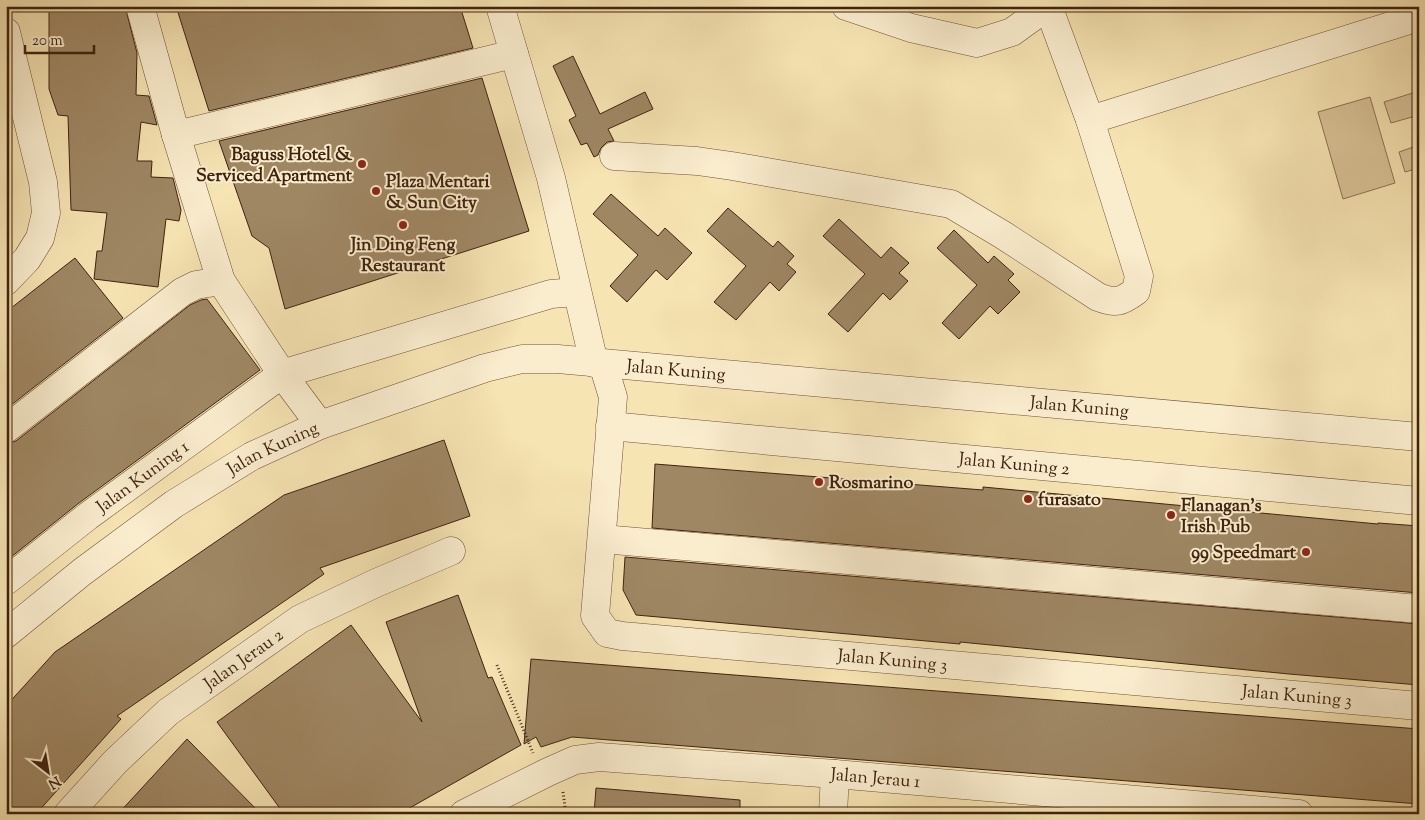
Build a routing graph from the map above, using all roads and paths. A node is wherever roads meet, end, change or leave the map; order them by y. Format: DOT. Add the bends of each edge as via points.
graph roads {
  1 [pos="140,6"];
  2 [pos="500,6"];
  3 [pos="846,6"];
  4 [pos="1048,6"];
  5 [pos="1419,17"];
  6 [pos="6,32"];
  7 [pos="514,54"];
  8 [pos="1090,120"];
  9 [pos="176,135"];
  10 [pos="614,156"];
  11 [pos="6,281"];
  12 [pos="221,281"];
  13 [pos="576,292"];
  14 [pos="599,364"];
  15 [pos="635,366"];
  16 [pos="282,374"];
  17 [pos="613,397"];
  18 [pos="320,425"];
  19 [pos="610,426"];
  20 [pos="6,429"];
  21 [pos="1419,437"];
  22 [pos="1419,501"];
  23 [pos="602,539"];
  24 [pos="451,551"];
  25 [pos="6,581"];
  26 [pos="1419,610"];
  27 [pos="6,634"];
  28 [pos="497,665"];
  29 [pos="1419,706"];
  30 [pos="835,774"];
  31 [pos="542,775"];
  32 [pos="68,814"];
  33 [pos="464,814"];
  34 [pos="833,814"];
  35 [pos="1299,814"];
  1 -- 9 [label="street"];
  2 -- 7 [label="street, Jalan Kuning 3"];
  3 -- 4 [label="street" via="911,28 977,43 1012,32"];
  4 -- 8 [label="street"];
  5 -- 8 [label="street"];
  6 -- 11 [label="street" via="42,182 46,213 40,238 27,260"];
  7 -- 9 [label="street"];
  7 -- 13 [label="street, Jalan Kuning 3" via="551,178"];
  8 -- 10 [label="street" via="1139,276 1136,290 1123,300 1112,302 1098,297 951,204 697,161"];
  9 -- 12 [label="street"];
  12 -- 16 [label="street"];
  12 -- 20 [label="street" via="196,285 182,292"];
  13 -- 14 [label="street, Jalan Kuning 3"];
  13 -- 16 [label="street, Jalan Kuning 1" via="551,294"];
  14 -- 15 [label="street, Jalan Kuning"];
  14 -- 17 [label="street, Jalan Kuning 3"];
  14 -- 18 [label="street, Jalan Kuning" via="522,359 485,368"];
  15 -- 17 [label="street, Jalan Kuning 3"];
  15 -- 21 [label="street, Jalan Kuning"];
  16 -- 18 [label="street"];
  16 -- 25 [label="street, Jalan Kuning 1" via="88,516"];
  17 -- 19 [label="street, Jalan Kuning 3"];
  18 -- 27 [label="street, Jalan Kuning" via="252,456 174,504 82,572"];
  19 -- 22 [label="street, Jalan Kuning 2"];
  19 -- 23 [label="street, Jalan Kuning 3"];
  23 -- 26 [label="street"];
  23 -- 29 [label="street, Jalan Kuning 3" via="596,616 607,633"];
  24 -- 32 [label="street, Jalan Jerau 2" via="300,620 168,712 115,762"];
  28 -- 31 [label="path"];
  30 -- 31 [label="street, Jalan Jerau 1" via="599,757 575,760"];
  30 -- 34 [label="street"];
  30 -- 35 [label="street, Jalan Jerau 1"];
  31 -- 33 [label="street, Jalan Jerau 1"];
}
